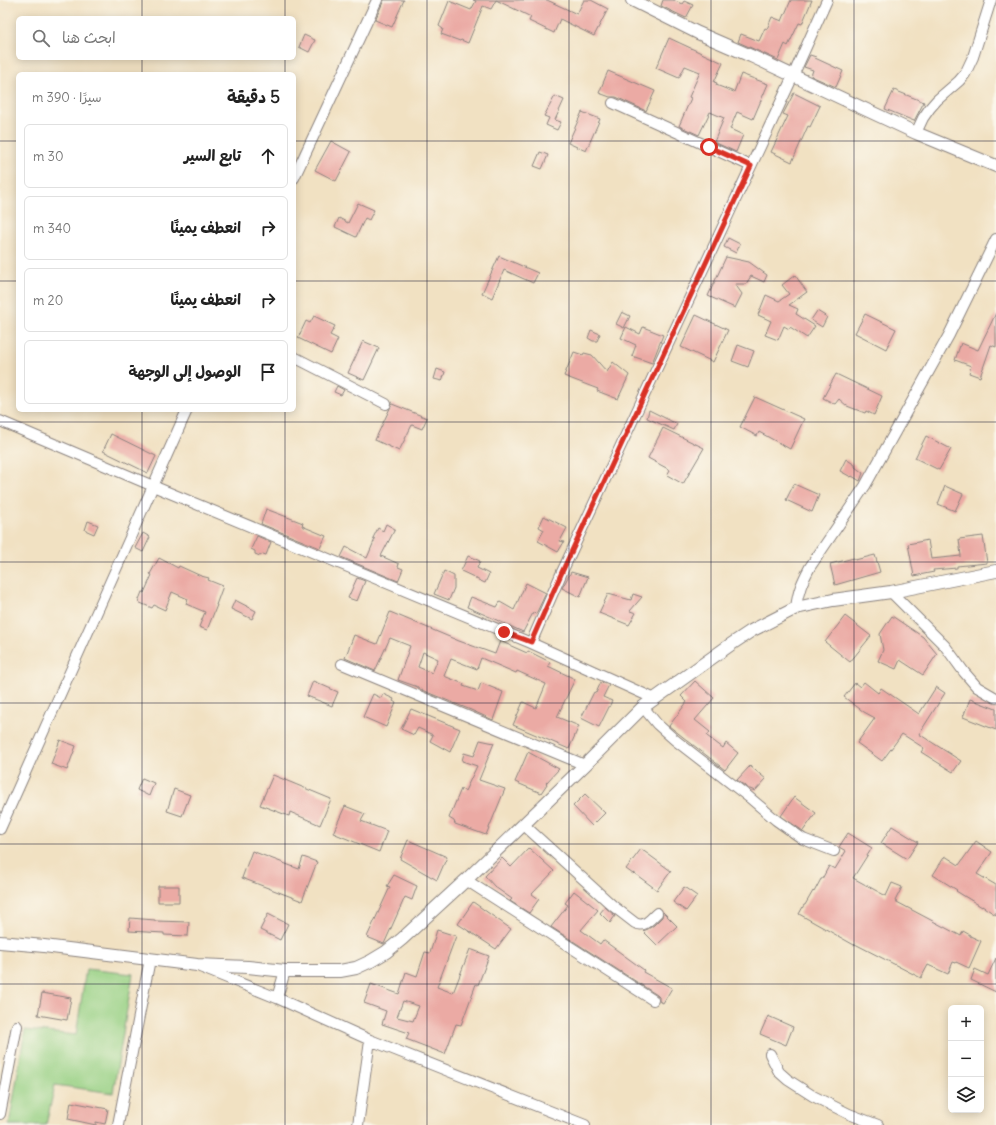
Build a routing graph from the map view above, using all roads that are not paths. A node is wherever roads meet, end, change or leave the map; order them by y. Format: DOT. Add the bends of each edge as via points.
graph roads {
  1 [pos="377,0"];
  2 [pos="632,0"];
  3 [pos="827,0"];
  4 [pos="991,0"];
  5 [pos="793,76"];
  6 [pos="613,103"];
  7 [pos="916,133"];
  8 [pos="751,166"];
  9 [pos="996,166"];
  10 [pos="296,174"];
  11 [pos="996,239"];
  12 [pos="296,358"];
  13 [pos="386,404"];
  14 [pos="186,412"];
  15 [pos="0,421"];
  16 [pos="152,486"];
  17 [pos="996,571"];
  18 [pos="891,592"];
  19 [pos="796,608"];
  20 [pos="531,642"];
  21 [pos="342,664"];
  22 [pos="655,698"];
  23 [pos="996,698"];
  24 [pos="643,707"];
  25 [pos="586,765"];
  26 [pos="524,825"];
  27 [pos="0,829"];
  28 [pos="834,851"];
  29 [pos="466,880"];
  30 [pos="657,913"];
  31 [pos="0,942"];
  32 [pos="150,959"];
  33 [pos="197,965"];
  34 [pos="285,971"];
  35 [pos="277,998"];
  36 [pos="653,1000"];
  37 [pos="17,1026"];
  38 [pos="370,1040"];
  39 [pos="770,1054"];
  40 [pos="0,1114"];
  41 [pos="118,1125"];
  42 [pos="358,1125"];
  43 [pos="585,1125"];
  44 [pos="878,1125"];
  1 -- 10 [label="street"];
  2 -- 5 [label="street"];
  3 -- 5 [label="street"];
  4 -- 7 [label="street" via="965,74 930,108"];
  5 -- 7 [label="street"];
  5 -- 8 [label="street"];
  6 -- 8 [label="street"];
  7 -- 9 [label="street"];
  8 -- 20 [label="street"];
  11 -- 19 [label="street" via="950,335 866,486 802,580"];
  12 -- 13 [label="street"];
  14 -- 16 [label="street"];
  15 -- 16 [label="street"];
  16 -- 20 [label="street"];
  16 -- 27 [label="street"];
  17 -- 18 [label="street"];
  18 -- 19 [label="street"];
  18 -- 23 [label="street" via="946,646 977,687"];
  19 -- 22 [label="street" via="751,631"];
  20 -- 22 [label="street"];
  21 -- 25 [label="street"];
  22 -- 24 [label="street"];
  24 -- 25 [label="street"];
  24 -- 28 [label="street" via="675,740 776,820 803,839"];
  25 -- 26 [label="street"];
  26 -- 29 [label="street"];
  26 -- 30 [label="street" via="635,923 646,924"];
  29 -- 34 [label="street" via="402,939 371,961 356,968 340,971"];
  29 -- 36 [label="street"];
  31 -- 32 [label="street"];
  32 -- 33 [label="street"];
  32 -- 41 [label="street"];
  33 -- 34 [label="street"];
  33 -- 35 [label="street"];
  34 -- 35 [label="street"];
  35 -- 38 [label="street"];
  37 -- 40 [label="street"];
  38 -- 42 [label="street"];
  38 -- 43 [label="street"];
  39 -- 44 [label="street" via="779,1072 788,1080 849,1114"];
}
